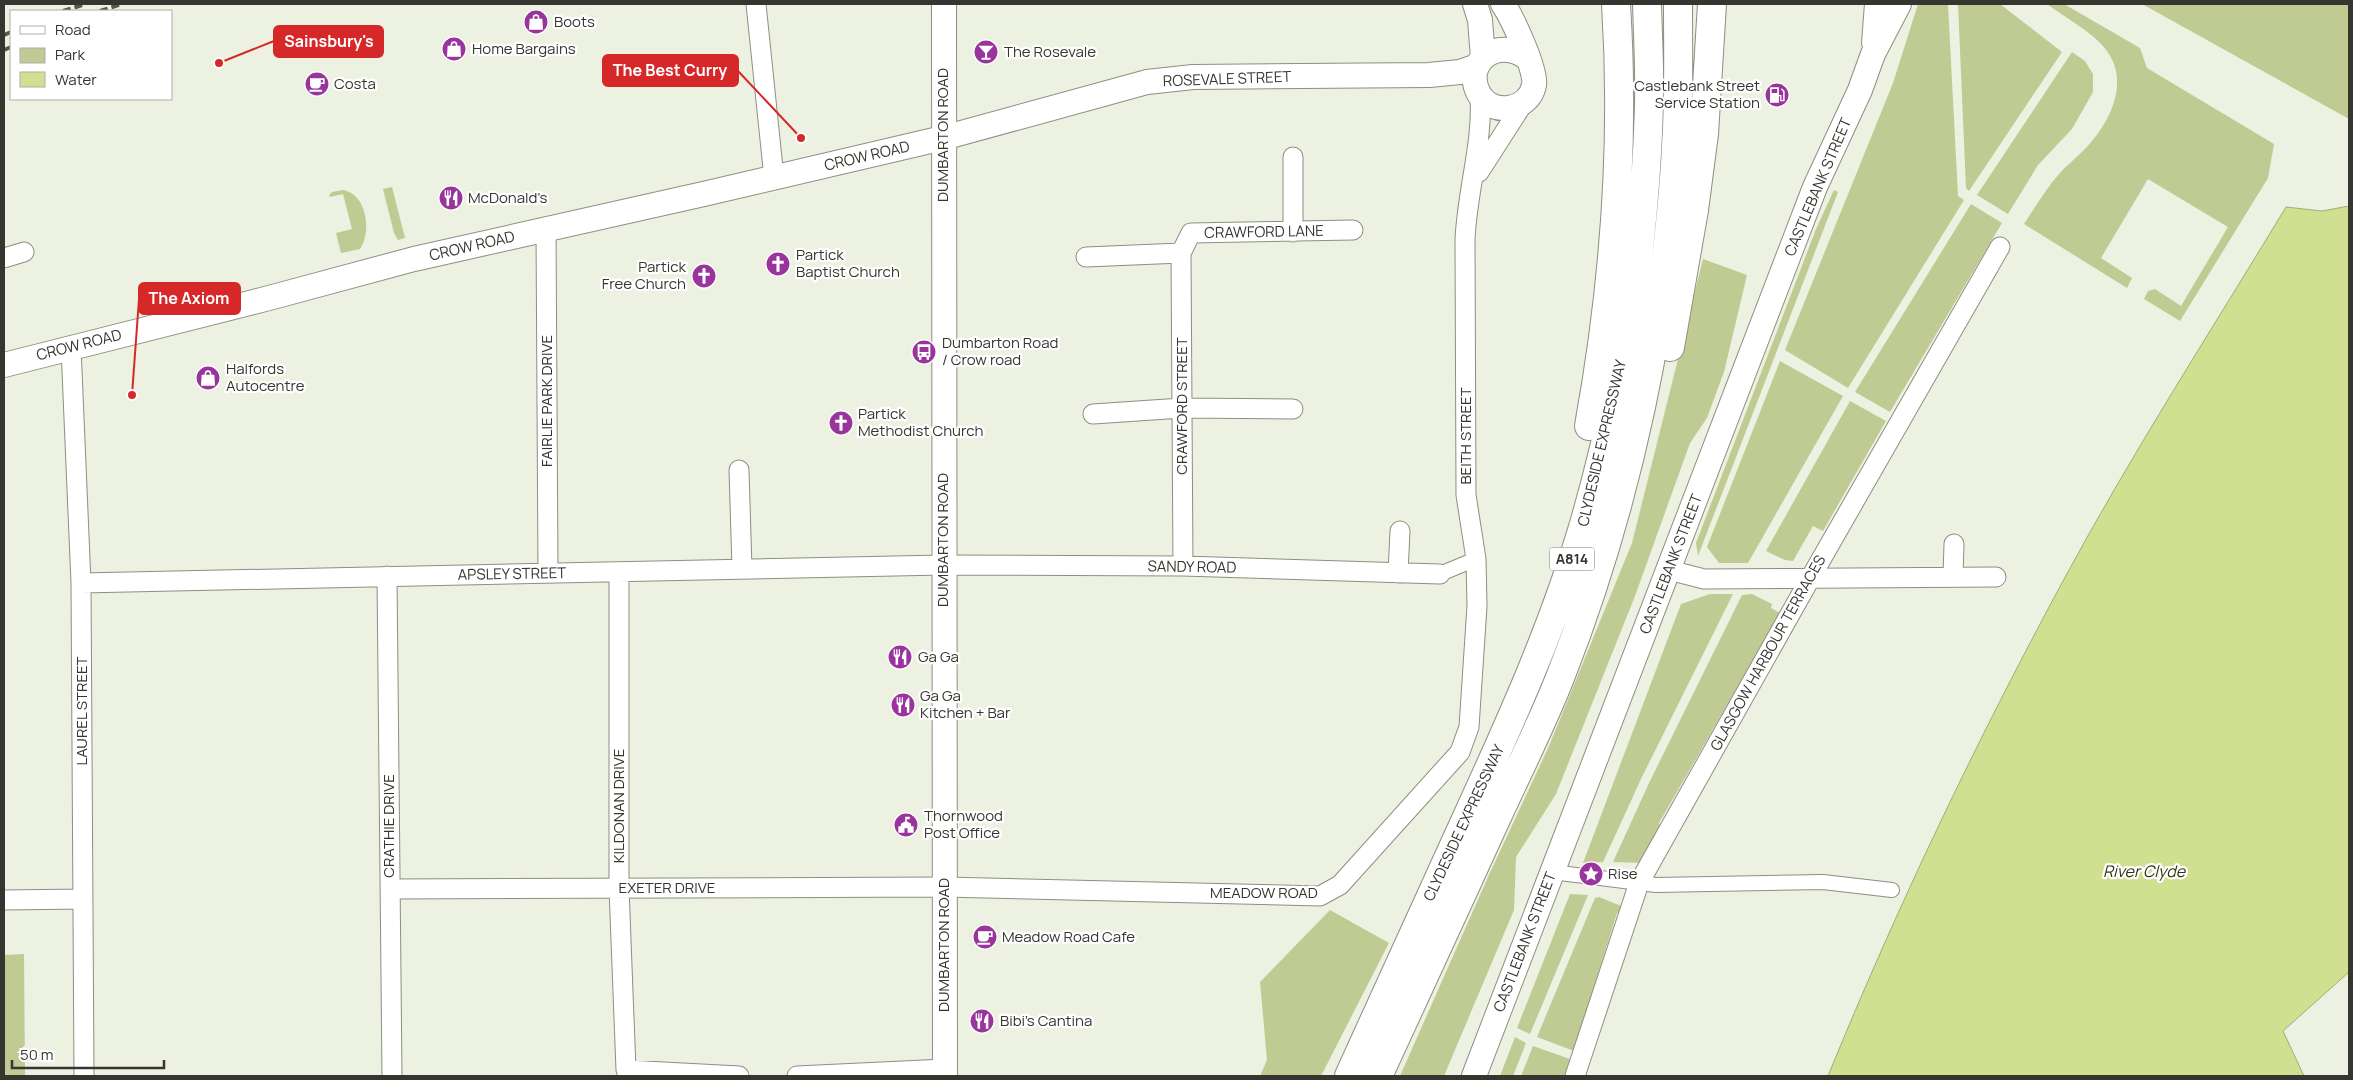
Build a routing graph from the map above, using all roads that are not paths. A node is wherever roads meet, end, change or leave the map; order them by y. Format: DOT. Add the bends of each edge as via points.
graph roads {
  1 [pos="756,4"];
  2 [pos="944,4"];
  3 [pos="1475,4"];
  4 [pos="1503,4"];
  5 [pos="1616,4"];
  6 [pos="1647,4"];
  7 [pos="1678,4"];
  8 [pos="1712,4"];
  9 [pos="1877,4"];
  10 [pos="1899,4"];
  11 [pos="1873,54"];
  12 [pos="1527,58"];
  13 [pos="1480,62"];
  14 [pos="1429,75"];
  15 [pos="1479,93"];
  16 [pos="1524,102"];
  17 [pos="943,138"];
  18 [pos="1293,157"];
  19 [pos="774,178"];
  20 [pos="1472,182"];
  21 [pos="546,229"];
  22 [pos="1353,230"];
  23 [pos="1292,232"];
  24 [pos="2000,247"];
  25 [pos="1182,250"];
  26 [pos="24,252"];
  27 [pos="1086,257"];
  28 [pos="4,258"];
  29 [pos="71,347"];
  30 [pos="4,365"];
  31 [pos="1182,408"];
  32 [pos="1293,409"];
  33 [pos="1093,414"];
  34 [pos="739,470"];
  35 [pos="1400,531"];
  36 [pos="1954,544"];
  37 [pos="1476,559"];
  38 [pos="944,565"];
  39 [pos="1183,566"];
  40 [pos="742,569"];
  41 [pos="1669,570"];
  42 [pos="619,572"];
  43 [pos="548,573"];
  44 [pos="1398,573"];
  45 [pos="1440,574"];
  46 [pos="387,576"];
  47 [pos="1811,577"];
  48 [pos="1953,577"];
  49 [pos="1996,577"];
  50 [pos="81,583"];
  51 [pos="1560,593"];
  52 [pos="1562,674"];
  53 [pos="1472,690"];
  54 [pos="1552,872"];
  55 [pos="1639,883"];
  56 [pos="944,887"];
  57 [pos="619,888"];
  58 [pos="390,889"];
  59 [pos="1892,890"];
  60 [pos="83,899"];
  61 [pos="4,900"];
  62 [pos="945,1073"];
  63 [pos="84,1076"];
  64 [pos="392,1076"];
  65 [pos="739,1076"];
  66 [pos="797,1076"];
  67 [pos="1348,1076"];
  68 [pos="1378,1076"];
  69 [pos="1474,1076"];
  70 [pos="1575,1076"];
  1 -- 19 [label="street"];
  2 -- 17 [label="street, DUMBARTON ROAD"];
  3 -- 13 [label="street, BEITH STREET" via="1480,20"];
  4 -- 12 [label="street, BEITH STREET"];
  5 -- 51 [label="main road" via="1619,69 1617,174 1610,281 1596,387"];
  6 -- 51 [label="main road, CLYDESIDE EXPRESSWAY / A814" via="1647,147 1634,283 1602,454 1583,527"];
  7 -- 52 [label="main road, CLYDESIDE EXPRESSWAY / A814" via="1677,138 1664,270 1650,355 1612,523"];
  8 -- 52 [label="main road" via="1702,144 1663,383 1639,488 1607,592 1586,641"];
  9 -- 11 [label="street, CASTLEBANK STREET"];
  10 -- 11 [label="street, CASTLEBANK STREET"];
  11 -- 41 [label="street, CASTLEBANK STREET" via="1815,188"];
  12 -- 13 [label="street" via="1510,49 1491,52"];
  12 -- 16 [label="street, BEITH STREET" via="1534,80"];
  13 -- 14 [label="street, ROSEVALE STREET" via="1460,72"];
  13 -- 15 [label="street, BEITH STREET" via="1475,76"];
  14 -- 15 [label="street, ROSEVALE STREET"];
  14 -- 17 [label="street, ROSEVALE STREET" via="1193,78 1147,82"];
  15 -- 16 [label="street" via="1496,108 1516,107"];
  15 -- 20 [label="street, BEITH STREET" via="1481,122"];
  16 -- 20 [label="street, BEITH STREET"];
  17 -- 19 [label="street, CROW ROAD"];
  17 -- 38 [label="street, DUMBARTON ROAD"];
  18 -- 23 [label="street"];
  19 -- 21 [label="street, CROW ROAD"];
  20 -- 37 [label="street, BEITH STREET" via="1465,237 1466,485"];
  21 -- 29 [label="street, CROW ROAD" via="386,266 249,304"];
  21 -- 43 [label="street, FAIRLIE PARK DRIVE"];
  22 -- 23 [label="street, CRAWFORD LANE"];
  23 -- 25 [label="street, CRAWFORD LANE" via="1191,233"];
  24 -- 47 [label="street, GLASGOW HARBOUR TERRACES"];
  25 -- 27 [label="street"];
  25 -- 31 [label="street, CRAWFORD STREET"];
  26 -- 28 [label="street"];
  29 -- 30 [label="street, CROW ROAD"];
  29 -- 50 [label="street, LAUREL STREET"];
  31 -- 32 [label="street"];
  31 -- 33 [label="street"];
  31 -- 39 [label="street, CRAWFORD STREET"];
  34 -- 40 [label="street"];
  35 -- 44 [label="street"];
  36 -- 48 [label="street"];
  37 -- 45 [label="street"];
  37 -- 53 [label="street, BEITH STREET"];
  38 -- 39 [label="street, SANDY ROAD"];
  38 -- 40 [label="street, APSLEY STREET"];
  38 -- 56 [label="street, DUMBARTON ROAD"];
  39 -- 44 [label="street, SANDY ROAD"];
  40 -- 42 [label="street, APSLEY STREET"];
  41 -- 47 [label="street" via="1704,579"];
  41 -- 54 [label="street, CASTLEBANK STREET"];
  42 -- 43 [label="street, APSLEY STREET"];
  42 -- 57 [label="street, KILDONAN DRIVE"];
  43 -- 46 [label="street, APSLEY STREET"];
  44 -- 45 [label="street, SANDY ROAD"];
  46 -- 50 [label="street, APSLEY STREET"];
  46 -- 58 [label="street, CRATHIE DRIVE"];
  47 -- 48 [label="street"];
  47 -- 55 [label="street, GLASGOW HARBOUR TERRACES"];
  48 -- 49 [label="street"];
  50 -- 60 [label="street, LAUREL STREET"];
  51 -- 67 [label="main road, CLYDESIDE EXPRESSWAY / A814" via="1522,696"];
  52 -- 68 [label="main road, CLYDESIDE EXPRESSWAY / A814"];
  53 -- 56 [label="street, MEADOW ROAD" via="1469,726 1460,752 1340,885 1320,896"];
  54 -- 55 [label="street"];
  54 -- 69 [label="street, CASTLEBANK STREET"];
  55 -- 59 [label="street" via="1823,882"];
  55 -- 70 [label="street, GLASGOW HARBOUR TERRACES"];
  56 -- 57 [label="street, EXETER DRIVE"];
  56 -- 62 [label="street, DUMBARTON ROAD"];
  57 -- 58 [label="street, EXETER DRIVE"];
  57 -- 65 [label="street, KILDONAN DRIVE" via="626,1070"];
  58 -- 64 [label="street, CRATHIE DRIVE"];
  60 -- 61 [label="street"];
  60 -- 63 [label="street, LAUREL STREET"];
  62 -- 66 [label="street"];
}
